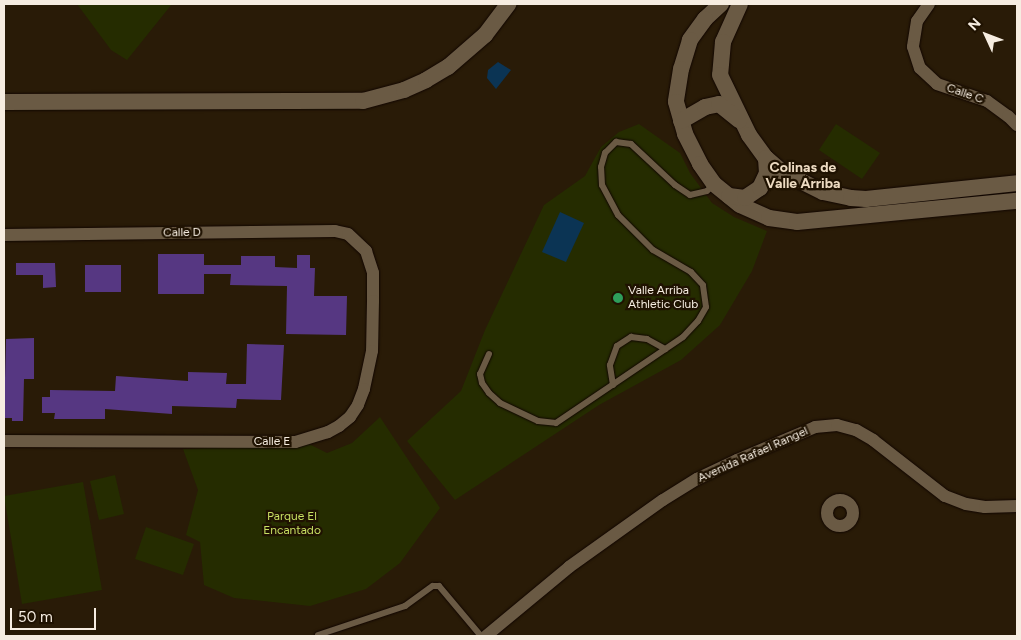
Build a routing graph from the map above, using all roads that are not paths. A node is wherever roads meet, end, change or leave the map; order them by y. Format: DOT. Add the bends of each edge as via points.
graph roads {
  1 [pos="508,4"];
  2 [pos="721,4"];
  3 [pos="740,4"];
  4 [pos="929,4"];
  5 [pos="4,102"];
  6 [pos="681,121"];
  7 [pos="744,125"];
  8 [pos="1017,125"];
  9 [pos="766,158"];
  10 [pos="1017,183"];
  11 [pos="714,184"];
  12 [pos="727,196"];
  13 [pos="1017,201"];
  14 [pos="4,235"];
  15 [pos="358,242"];
  16 [pos="665,349"];
  17 [pos="489,354"];
  18 [pos="613,386"];
  19 [pos="4,441"];
  20 [pos="1017,506"];
  21 [pos="318,635"];
  22 [pos="481,636"];
  23 [pos="486,636"];
  1 -- 5 [label="street" via="485,35 448,67 404,90 363,101"];
  2 -- 6 [label="street" via="705,19 686,51 676,102"];
  3 -- 7 [label="street" via="723,42 720,75"];
  4 -- 8 [label="street, Calle C" via="917,21 915,30 913,47 920,68 937,84 988,101"];
  6 -- 7 [label="street" via="705,107 719,104"];
  6 -- 11 [label="street"];
  7 -- 9 [label="street"];
  9 -- 10 [label="street" via="808,186 851,198"];
  9 -- 12 [label="street" via="767,173 760,188 746,198"];
  11 -- 12 [label="street"];
  11 -- 16 [label="lane" via="707,191 690,196 631,144 616,142 604,153 602,184 618,215 653,250 691,272 703,285 706,307 698,321"];
  12 -- 13 [label="street" via="755,213 782,222"];
  14 -- 15 [label="street, Calle D" via="335,231 348,234"];
  15 -- 19 [label="street, Calle E" via="366,251 373,273 372,351 358,405 339,426 295,442"];
  16 -- 18 [label="lane"];
  16 -- 18 [label="lane" via="647,339 631,337 617,346 610,365"];
  17 -- 18 [label="lane" via="480,374 489,393 500,403 549,424 556,423"];
  20 -- 23 [label="street, Avenida Rafael Rangel" via="966,504 934,489 856,430 837,425 815,427 736,460 663,500 569,567"];
  21 -- 22 [label="lane" via="405,606 433,586 439,586"];
}
